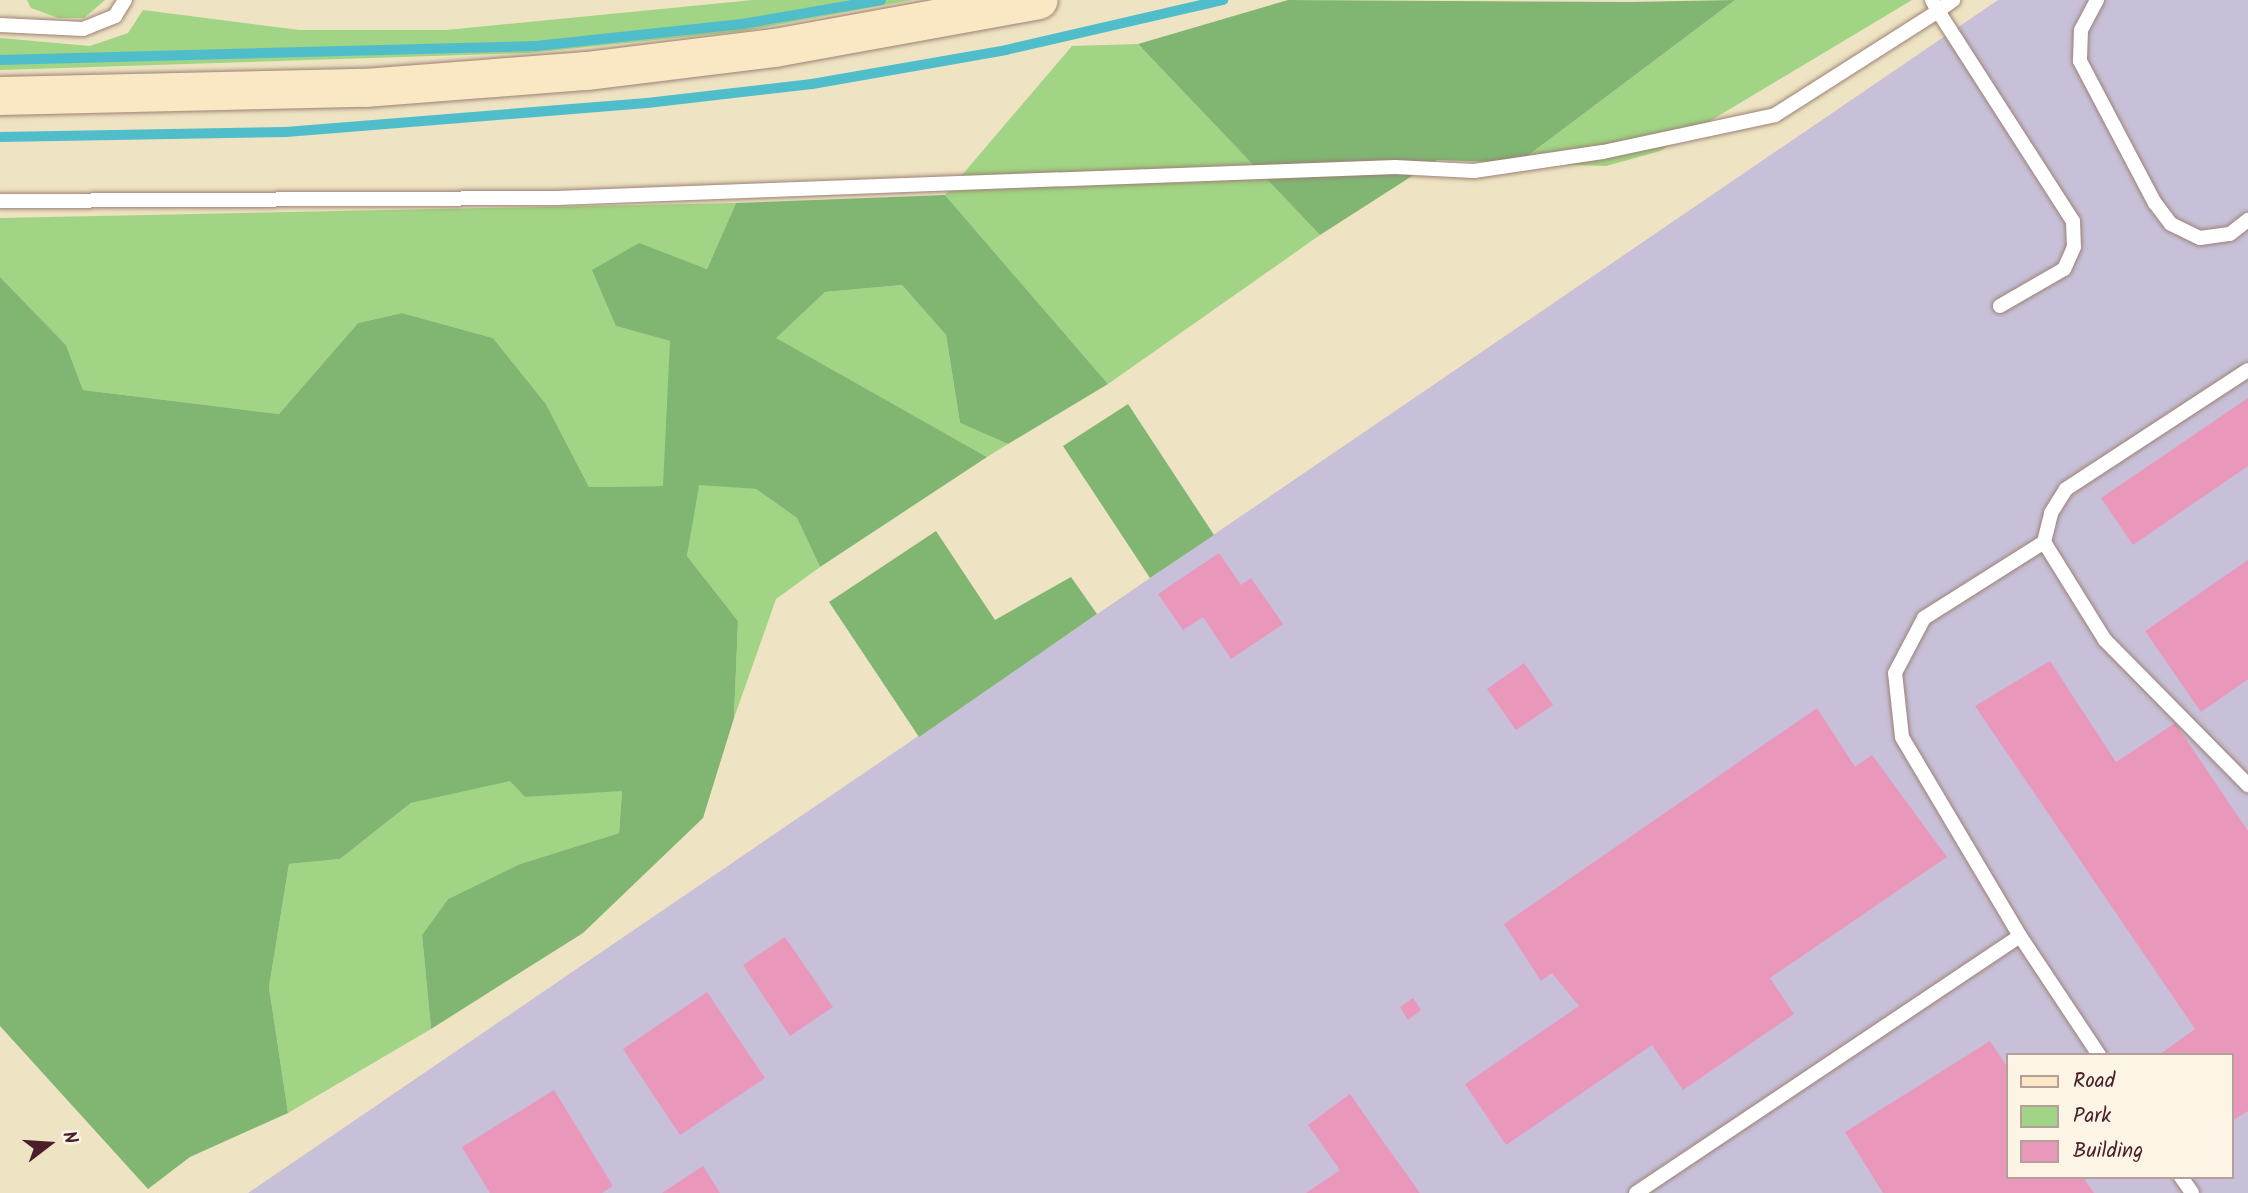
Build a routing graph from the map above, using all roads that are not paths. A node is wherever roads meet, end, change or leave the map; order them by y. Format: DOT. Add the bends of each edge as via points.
graph roads {
  1 [pos="125,0"];
  2 [pos="1039,0"];
  3 [pos="1954,0"];
  4 [pos="2097,0"];
  5 [pos="1935,5"];
  6 [pos="0,24"];
  7 [pos="0,96"];
  8 [pos="0,201"];
  9 [pos="2248,220"];
  10 [pos="2000,306"];
  11 [pos="2248,370"];
  12 [pos="2044,542"];
  13 [pos="2248,785"];
  14 [pos="2020,936"];
  15 [pos="2098,1053"];
  16 [pos="1636,1193"];
  1 -- 6 [label="lane" via="115,16 83,29"];
  2 -- 7 [label="main road" via="775,48 587,71 310,90"];
  3 -- 5 [label="lane"];
  4 -- 9 [label="lane" via="2081,30 2080,61 2155,203 2171,224 2200,238 2230,234"];
  5 -- 8 [label="lane" via="1776,115 1603,152 1474,170 1395,167 542,198"];
  5 -- 10 [label="lane" via="2073,221 2074,247 2064,269"];
  11 -- 12 [label="lane" via="2066,489 2051,513"];
  12 -- 13 [label="lane" via="2105,640"];
  12 -- 14 [label="lane" via="1924,618 1895,673 1902,737"];
  14 -- 15 [label="lane"];
  14 -- 16 [label="lane"];
}
